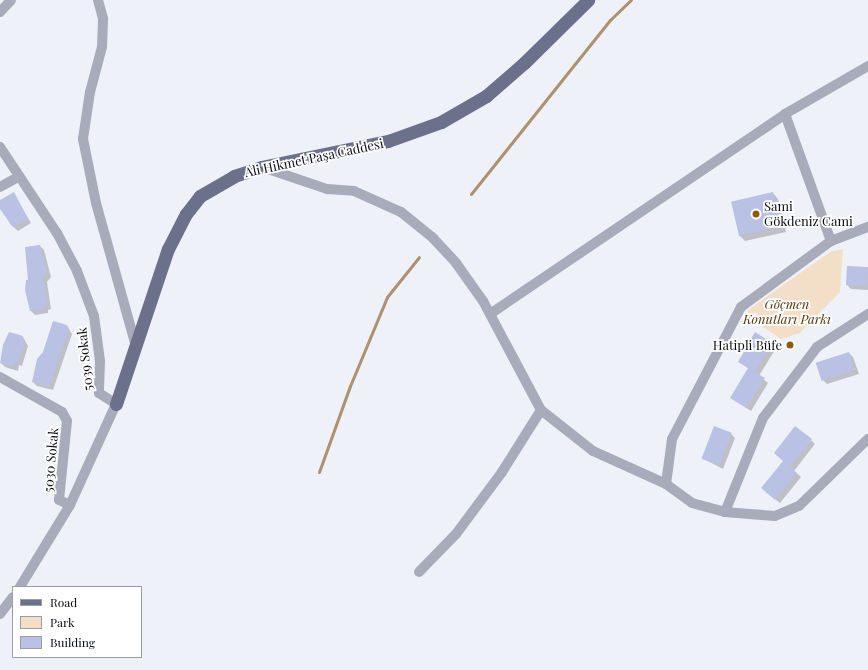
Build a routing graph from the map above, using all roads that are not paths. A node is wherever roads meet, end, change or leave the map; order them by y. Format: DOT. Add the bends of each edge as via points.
graph roads {
  1 [pos="11,0"];
  2 [pos="98,0"];
  3 [pos="588,0"];
  4 [pos="0,12"];
  5 [pos="868,66"];
  6 [pos="785,114"];
  7 [pos="0,147"];
  8 [pos="262,167"];
  9 [pos="18,177"];
  10 [pos="0,187"];
  11 [pos="868,227"];
  12 [pos="831,241"];
  13 [pos="490,314"];
  14 [pos="868,314"];
  15 [pos="136,346"];
  16 [pos="0,377"];
  17 [pos="116,404"];
  18 [pos="541,410"];
  19 [pos="868,439"];
  20 [pos="666,484"];
  21 [pos="70,506"];
  22 [pos="725,512"];
  23 [pos="419,572"];
  24 [pos="21,586"];
  25 [pos="12,598"];
  26 [pos="0,614"];
  1 -- 4 [label="street"];
  2 -- 15 [label="street" via="103,19 102,47 90,92 83,138 96,203"];
  3 -- 8 [label="main road, Ali Hikmet Paşa Caddesi" via="524,63 486,96 441,122 388,141"];
  5 -- 6 [label="street"];
  6 -- 12 [label="street"];
  6 -- 13 [label="street"];
  7 -- 9 [label="street, 5039 Sokak"];
  8 -- 13 [label="street" via="327,189 354,191 401,212 432,237 456,263"];
  8 -- 15 [label="main road, Ali Hikmet Paşa Caddesi" via="234,176 214,187 200,196 186,214 168,249"];
  9 -- 10 [label="street"];
  9 -- 17 [label="street, 5039 Sokak" via="58,233 77,272 94,316 100,361 99,393"];
  11 -- 12 [label="street"];
  12 -- 20 [label="street" via="741,307 672,439"];
  13 -- 18 [label="street"];
  14 -- 22 [label="street" via="817,347 763,418"];
  15 -- 17 [label="main road, Ali Hikmet Paşa Caddesi"];
  16 -- 21 [label="street, 5030 Sokak" via="62,412 68,421 59,500"];
  17 -- 21 [label="street"];
  18 -- 20 [label="street" via="593,451"];
  18 -- 23 [label="street" via="502,472 456,534"];
  19 -- 22 [label="street" via="799,506 775,516"];
  20 -- 22 [label="street" via="692,503"];
  21 -- 24 [label="street"];
  25 -- 26 [label="street"];
}
